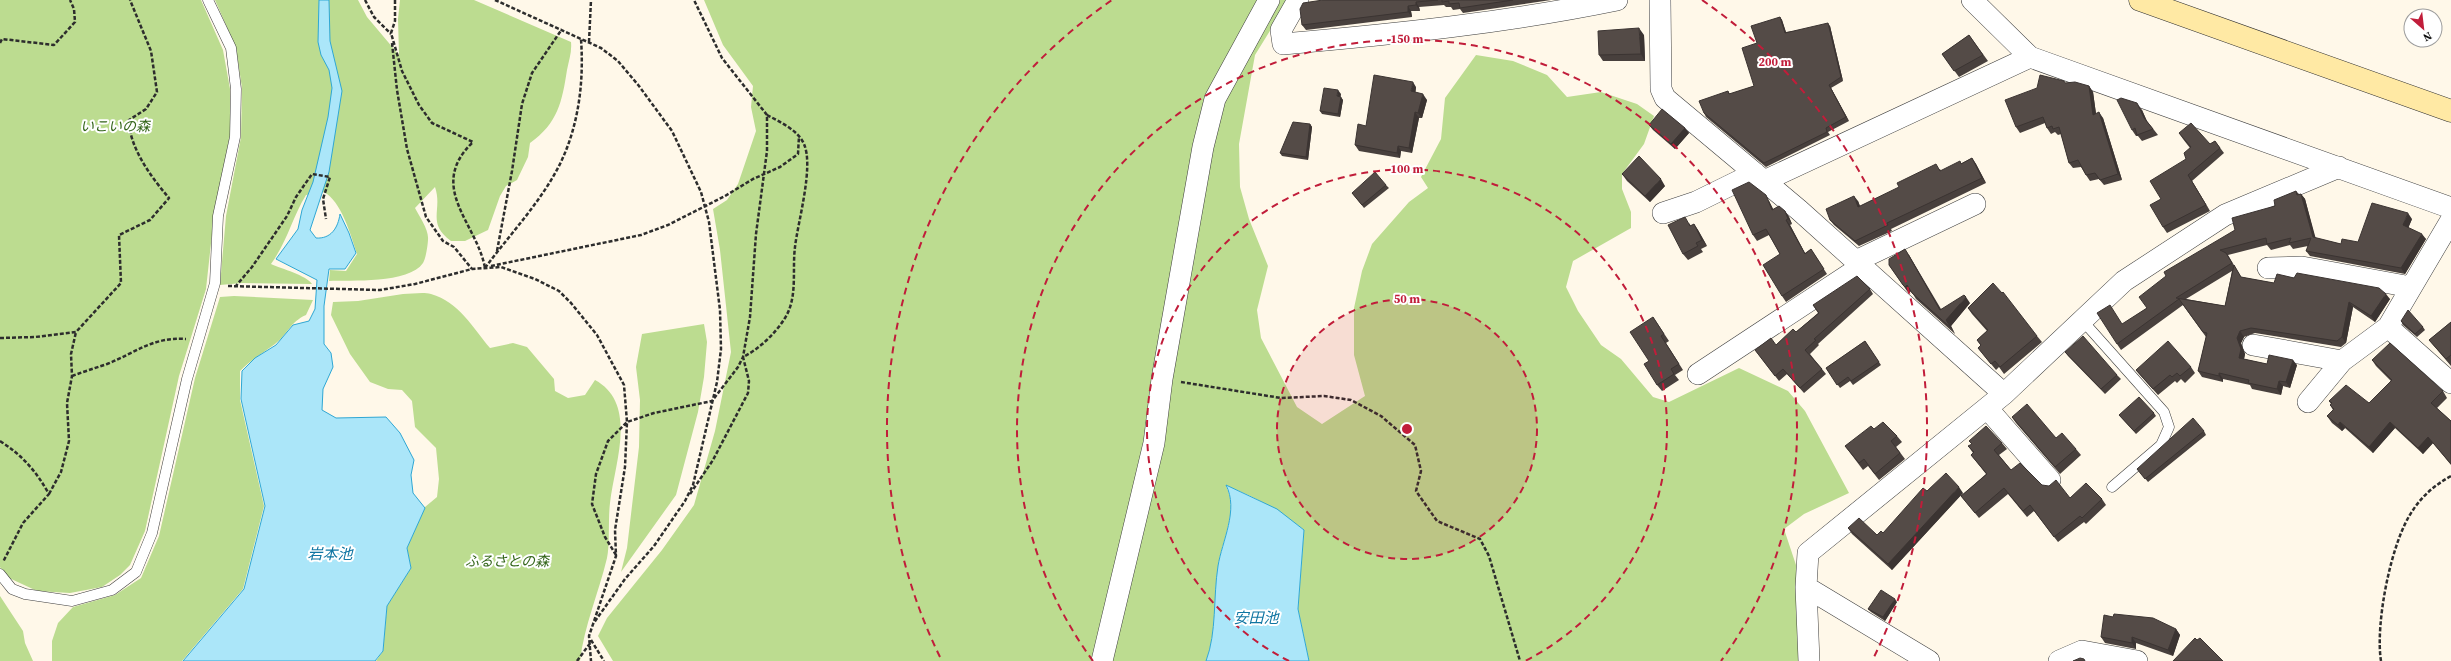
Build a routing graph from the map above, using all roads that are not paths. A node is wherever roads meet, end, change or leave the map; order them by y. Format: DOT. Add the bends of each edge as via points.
graph roads {
  1 [pos="208,0"];
  2 [pos="1269,0"];
  3 [pos="1298,0"];
  4 [pos="1617,0"];
  5 [pos="1660,0"];
  6 [pos="1972,0"];
  7 [pos="2140,0"];
  8 [pos="2030,57"];
  9 [pos="2451,111"];
  10 [pos="2340,167"];
  11 [pos="1760,177"];
  12 [pos="1975,204"];
  13 [pos="2451,208"];
  14 [pos="1663,213"];
  15 [pos="2451,220"];
  16 [pos="1859,264"];
  17 [pos="2268,268"];
  18 [pos="2411,287"];
  19 [pos="2082,320"];
  20 [pos="2388,327"];
  21 [pos="2253,345"];
  22 [pos="2342,361"];
  23 [pos="1698,374"];
  24 [pos="2451,383"];
  25 [pos="2004,394"];
  26 [pos="2308,402"];
  27 [pos="1987,408"];
  28 [pos="2050,480"];
  29 [pos="2112,487"];
  30 [pos="0,574"];
  31 [pos="1806,587"];
  32 [pos="1102,661"];
  33 [pos="1809,661"];
  34 [pos="1929,661"];
  35 [pos="2059,661"];
  36 [pos="2137,661"];
  1 -- 30 [label="lane" via="231,48 236,89 235,137 218,216 215,283 187,379 152,533 136,572 112,590 72,601 25,594 12,588"];
  2 -- 32 [label="street" via="1215,99 1203,147 1162,379 1154,443"];
  3 -- 4 [label="street" via="1281,30 1284,44 1400,34 1538,16"];
  5 -- 11 [label="street" via="1661,89 1665,98"];
  6 -- 8 [label="street"];
  7 -- 9 [label="street"];
  8 -- 10 [label="street"];
  8 -- 11 [label="street"];
  10 -- 13 [label="street"];
  10 -- 19 [label="street" via="2225,215 2124,281"];
  11 -- 14 [label="street"];
  11 -- 16 [label="street"];
  12 -- 16 [label="street"];
  15 -- 18 [label="street"];
  16 -- 23 [label="street"];
  16 -- 25 [label="street"];
  17 -- 18 [label="street" via="2302,267"];
  18 -- 20 [label="street"];
  19 -- 25 [label="street"];
  19 -- 29 [label="lane" via="2164,412 2169,427 2161,445"];
  20 -- 22 [label="street"];
  20 -- 24 [label="street"];
  21 -- 22 [label="street"];
  22 -- 26 [label="street"];
  25 -- 27 [label="street"];
  27 -- 28 [label="street"];
  27 -- 31 [label="street" via="1808,553"];
  31 -- 33 [label="street"];
  31 -- 34 [label="street"];
  35 -- 36 [label="street" via="2082,650"];
}
